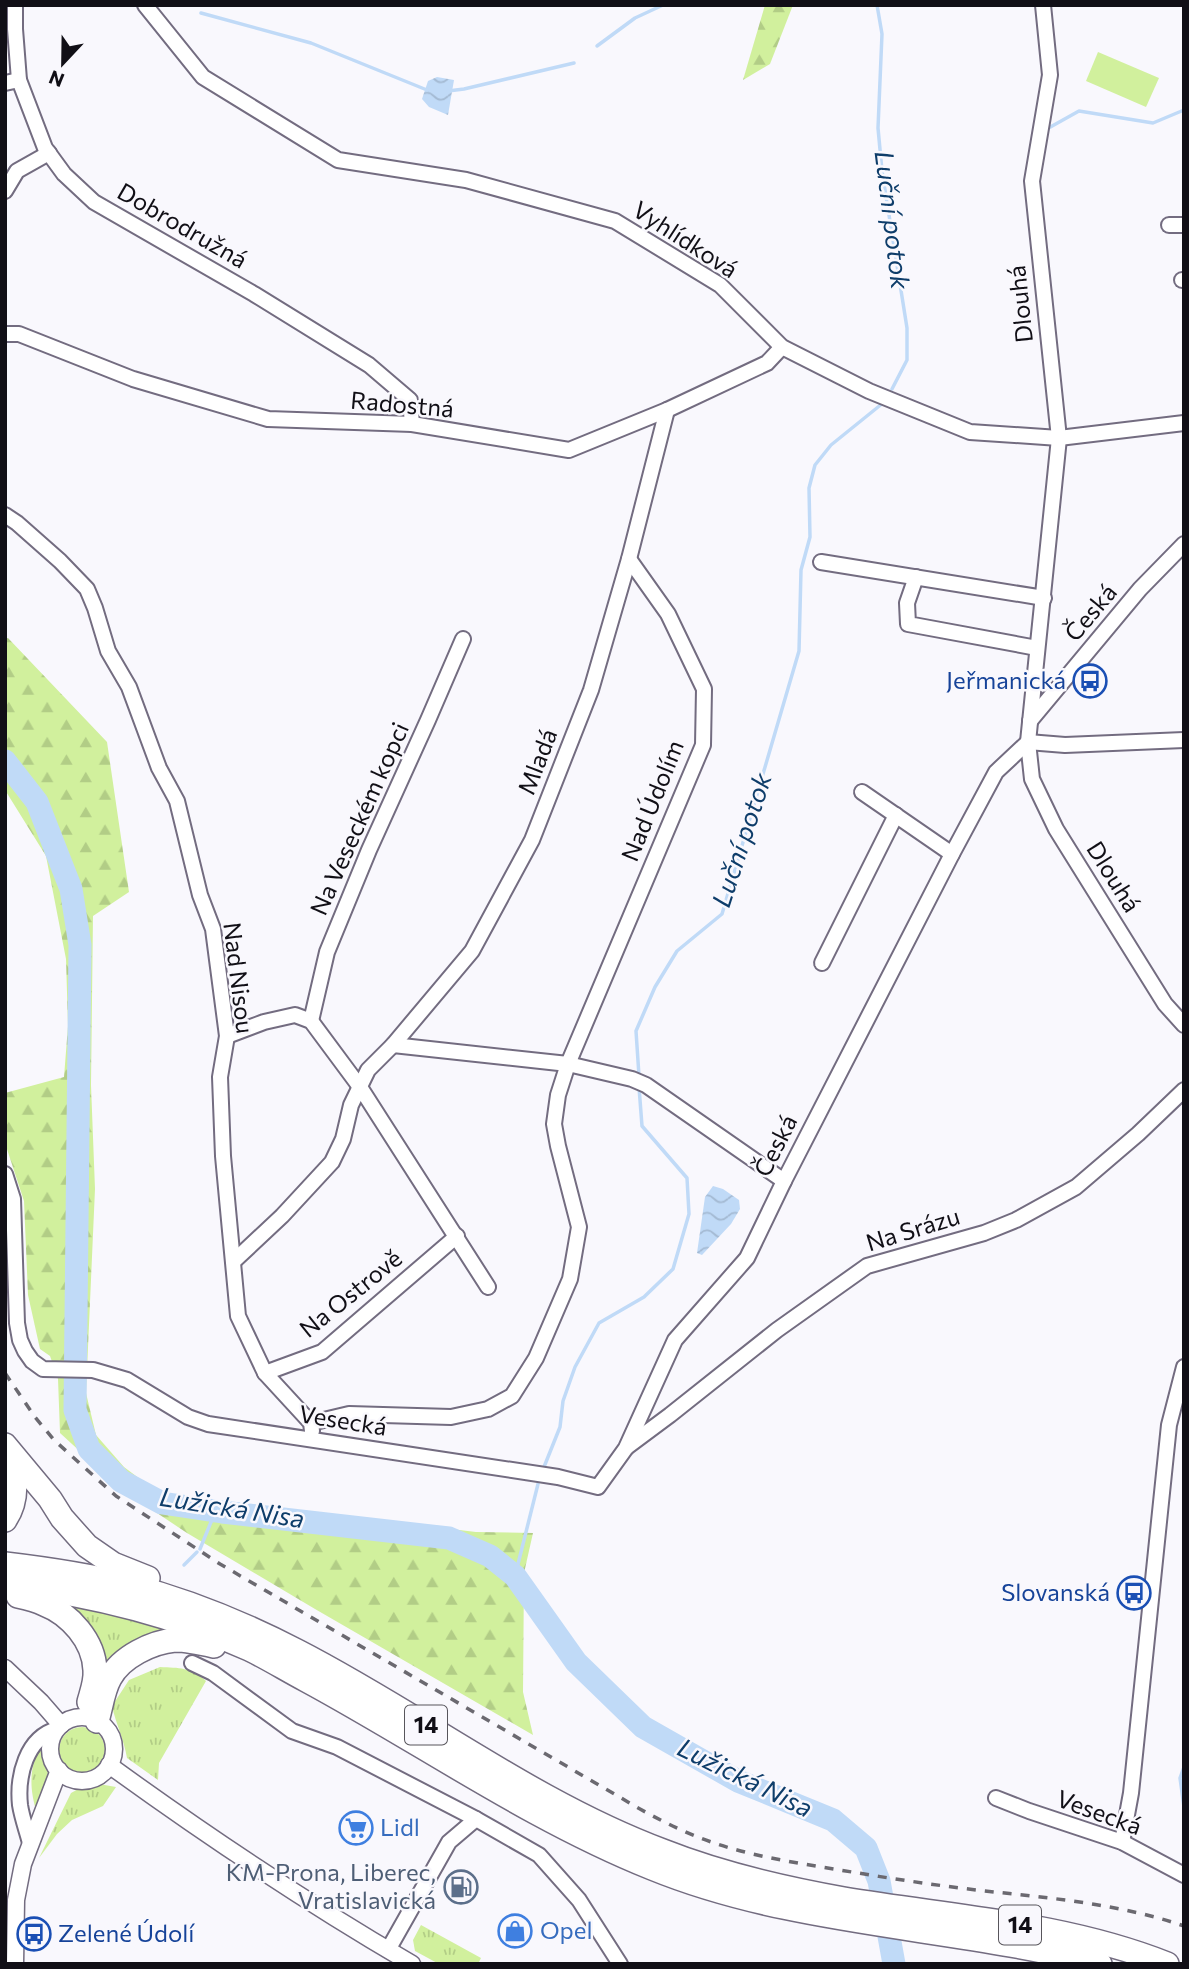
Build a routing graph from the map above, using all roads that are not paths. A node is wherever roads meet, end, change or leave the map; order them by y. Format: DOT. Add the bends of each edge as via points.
graph roads {
  1 [pos="15,5"];
  2 [pos="145,5"];
  3 [pos="1043,5"];
  4 [pos="12,82"];
  5 [pos="49,153"];
  6 [pos="5,191"];
  7 [pos="5,334"];
  8 [pos="782,347"];
  9 [pos="667,410"];
  10 [pos="1184,423"];
  11 [pos="412,424"];
  12 [pos="1059,438"];
  13 [pos="5,515"];
  14 [pos="1184,544"];
  15 [pos="629,558"];
  16 [pos="821,562"];
  17 [pos="916,577"];
  18 [pos="1044,598"];
  19 [pos="463,639"];
  20 [pos="1037,648"];
  21 [pos="1030,721"];
  22 [pos="1184,740"];
  23 [pos="1028,743"];
  24 [pos="862,792"];
  25 [pos="895,816"];
  26 [pos="952,854"];
  27 [pos="822,963"];
  28 [pos="310,1021"];
  29 [pos="1184,1025"];
  30 [pos="227,1037"];
  31 [pos="393,1045"];
  32 [pos="568,1064"];
  33 [pos="360,1087"];
  34 [pos="1184,1090"];
  35 [pos="5,1174"];
  36 [pos="784,1181"];
  37 [pos="457,1236"];
  38 [pos="234,1261"];
  39 [pos="488,1287"];
  40 [pos="1184,1367"];
  41 [pos="265,1373"];
  42 [pos="311,1423"];
  43 [pos="313,1439"];
  44 [pos="5,1447"];
  45 [pos="626,1448"];
  46 [pos="5,1520"];
  47 [pos="5,1564"];
  48 [pos="5,1584"];
  49 [pos="5,1591"];
  50 [pos="275,1641"];
  51 [pos="192,1663"];
  52 [pos="5,1668"];
  53 [pos="363,1711"];
  54 [pos="91,1719"];
  55 [pos="59,1727"];
  56 [pos="109,1765"];
  57 [pos="66,1775"];
  58 [pos="996,1798"];
  59 [pos="476,1819"];
  60 [pos="27,1831"];
  61 [pos="1122,1842"];
  62 [pos="1184,1875"];
  63 [pos="15,1935"];
  64 [pos="388,1950"];
  65 [pos="15,1964"];
  66 [pos="412,1964"];
  67 [pos="620,1964"];
  68 [pos="1100,1964"];
  69 [pos="1167,1964"];
  1 -- 4 [label="street, Dobrodružná"];
  2 -- 8 [label="street, Vyhlídková" via="203,77 338,160 466,180 615,221 720,285"];
  3 -- 12 [label="street, Dlouhá" via="1050,75 1032,181"];
  4 -- 5 [label="street, Dobrodružná"];
  5 -- 6 [label="street" via="18,171"];
  5 -- 11 [label="street, Dobrodružná" via="94,202 369,365 410,400"];
  7 -- 11 [label="street, Radostná" via="19,334 133,379 268,419"];
  8 -- 9 [label="street, Radostná" via="766,362"];
  8 -- 12 [label="street, Vyhlídková" via="869,391 970,432"];
  9 -- 11 [label="street, Radostná" via="569,450"];
  9 -- 15 [label="street, Mladá"];
  10 -- 12 [label="street, Vyhlídková"];
  12 -- 18 [label="street, Dlouhá"];
  13 -- 30 [label="street, Nad Nisou" via="60,561 87,589 96,608 108,651 129,687 159,768 177,801 213,929"];
  14 -- 21 [label="street, Česká" via="1140,589"];
  15 -- 31 [label="street, Mladá" via="591,690 532,840 472,951"];
  15 -- 32 [label="street, Nad Údolím" via="668,614 704,689 703,745"];
  16 -- 17 [label="street"];
  17 -- 18 [label="street"];
  17 -- 20 [label="street" via="907,603 908,624"];
  18 -- 20 [label="street, Dlouhá"];
  19 -- 28 [label="street, Na Veseckém kopci" via="327,952"];
  20 -- 21 [label="street, Dlouhá"];
  21 -- 23 [label="street"];
  22 -- 23 [label="street"];
  23 -- 26 [label="street, Česká" via="996,772"];
  23 -- 29 [label="street, Dlouhá" via="1032,779 1056,829 1166,1004"];
  24 -- 25 [label="street"];
  25 -- 26 [label="street"];
  25 -- 27 [label="street"];
  26 -- 36 [label="street, Česká"];
  28 -- 30 [label="street" via="295,1015"];
  28 -- 33 [label="street"];
  30 -- 38 [label="street, Nad Nisou" via="220,1077"];
  31 -- 32 [label="street"];
  31 -- 33 [label="street, Mladá" via="368,1070"];
  32 -- 36 [label="street" via="646,1085"];
  32 -- 42 [label="street, Nad Údolím" via="554,1124 579,1227 570,1279 536,1358 512,1396 488,1409 451,1417 349,1414"];
  33 -- 37 [label="street"];
  33 -- 38 [label="street" via="332,1162"];
  34 -- 45 [label="street, Na Srázu" via="1076,1187 984,1233 867,1266"];
  35 -- 43 [label="street, Vesecká" via="13,1199 20,1339 33,1361 47,1369 93,1370 127,1380 188,1418 208,1424"];
  36 -- 45 [label="street, Česká" via="747,1258 675,1340"];
  37 -- 39 [label="street"];
  37 -- 41 [label="street, Na Ostrově" via="322,1352"];
  38 -- 41 [label="street, Nad Nisou" via="238,1317"];
  40 -- 61 [label="street" via="1169,1425 1133,1780"];
  41 -- 42 [label="street, Nad Nisou"];
  42 -- 43 [label="street"];
  43 -- 45 [label="street, Vesecká" via="558,1477 598,1488"];
  44 -- 46 [label="highway" via="15,1476 15,1497"];
  44 -- 50 [label="highway" via="87,1546 113,1564 254,1624"];
  47 -- 50 [label="highway, 14" via="80,1575 164,1595"];
  48 -- 53 [label="highway, 14" via="85,1595 161,1616 249,1650"];
  49 -- 54 [label="highway" via="45,1604 67,1616 80,1631 95,1668"];
  50 -- 69 [label="highway, 14" via="519,1780 662,1851 780,1887 1067,1933"];
  51 -- 59 [label="street" via="292,1731 337,1747"];
  52 -- 55 [label="street" via="41,1702"];
  53 -- 54 [label="highway" via="225,1650 175,1640 155,1645 120,1665"];
  53 -- 68 [label="highway, 14" via="510,1798 654,1870 775,1906"];
  54 -- 55 [label="street" via="69,1720"];
  54 -- 56 [label="street" via="106,1727 113,1744"];
  55 -- 57 [label="street" via="50,1750 52,1760"];
  55 -- 60 [label="street" via="33,1745 24,1763 20,1805"];
  56 -- 57 [label="street" via="85,1780"];
  56 -- 64 [label="street" via="287,1888"];
  57 -- 60 [label="street"];
  57 -- 63 [label="street" via="66,1789 29,1865"];
  58 -- 61 [label="street, Vesecká"];
  59 -- 64 [label="street" via="449,1842"];
  59 -- 67 [label="street" via="539,1855 579,1900"];
  60 -- 63 [label="street"];
  61 -- 62 [label="street, Vesecká"];
  63 -- 65 [label="street"];
  64 -- 66 [label="street"];
}
